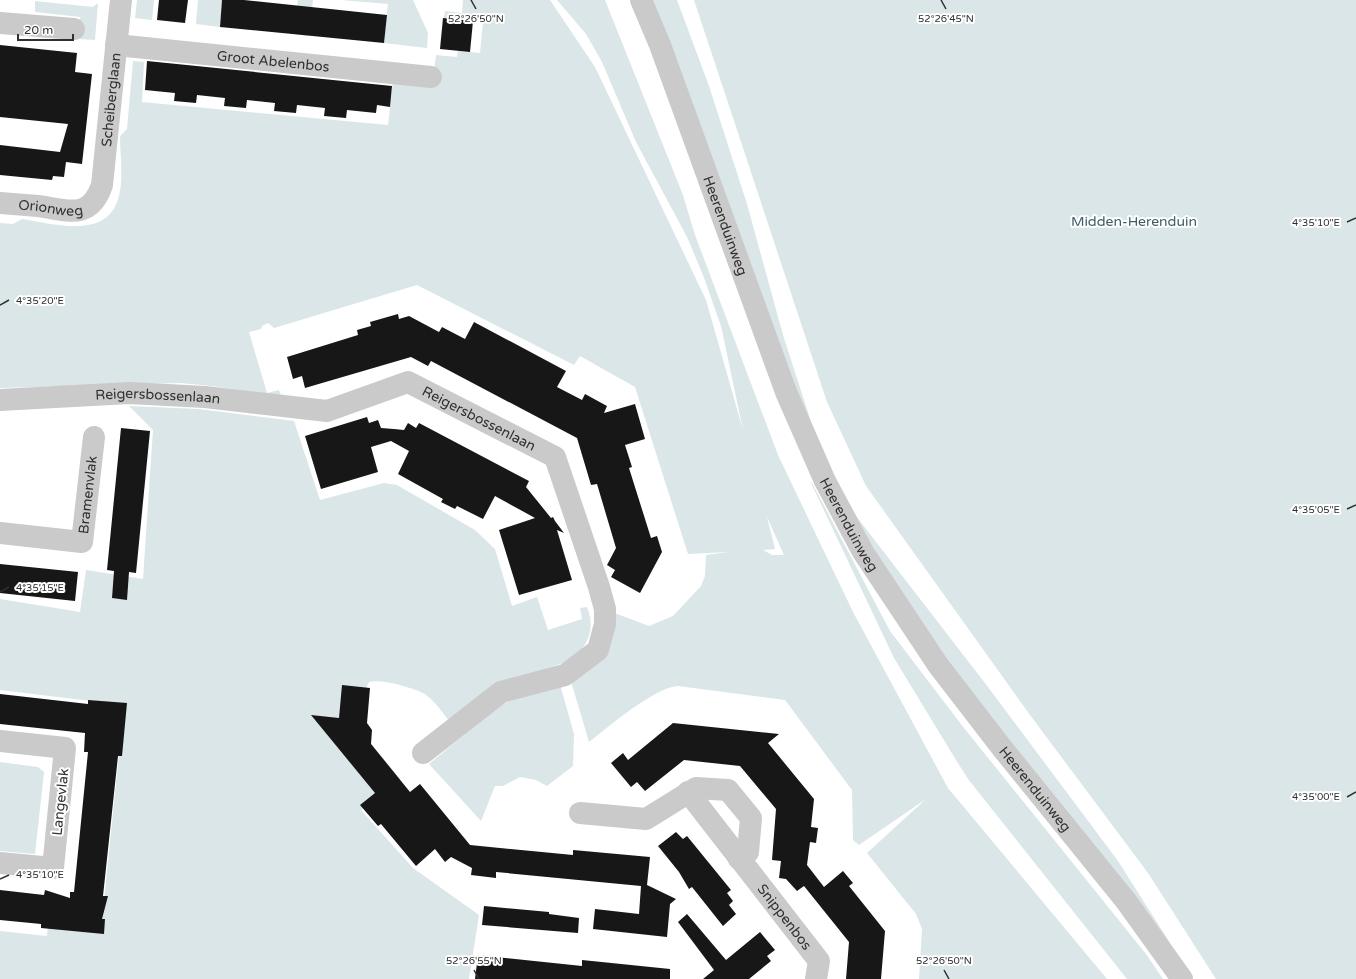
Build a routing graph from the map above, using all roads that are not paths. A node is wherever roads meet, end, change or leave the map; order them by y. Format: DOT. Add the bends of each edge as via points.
graph roads {
  1 [pos="121,0"];
  2 [pos="641,0"];
  3 [pos="0,22"];
  4 [pos="74,29"];
  5 [pos="116,45"];
  6 [pos="431,77"];
  7 [pos="97,198"];
  8 [pos="0,203"];
  9 [pos="0,400"];
  10 [pos="94,437"];
  11 [pos="0,533"];
  12 [pos="0,741"];
  13 [pos="423,753"];
  14 [pos="688,792"];
  15 [pos="580,813"];
  16 [pos="739,859"];
  17 [pos="0,863"];
  18 [pos="816,979"];
  19 [pos="1182,979"];
  1 -- 5 [label="street, Scheiberglaan"];
  2 -- 19 [label="street, Heerenduinweg" via="660,45 786,392 824,480 863,552 938,665 1126,902"];
  3 -- 4 [label="street"];
  5 -- 6 [label="street, Groot Abelenbos"];
  5 -- 7 [label="street, Scheiberglaan" via="102,185"];
  7 -- 8 [label="street, Orionweg" via="88,207 72,212"];
  9 -- 13 [label="street, Reigersbossenlaan" via="129,393 205,397 327,412 408,382 555,457 605,609 605,624 598,650 565,675 501,692"];
  10 -- 11 [label="street, Bramenvlak" via="82,542"];
  12 -- 17 [label="street, Langevlak" via="65,748 53,868"];
  14 -- 15 [label="street" via="646,819"];
  14 -- 16 [label="street, Snippenbos"];
  14 -- 16 [label="street" via="696,788 728,790 751,818 748,852"];
  16 -- 18 [label="street, Snippenbos" via="819,961"];
}
